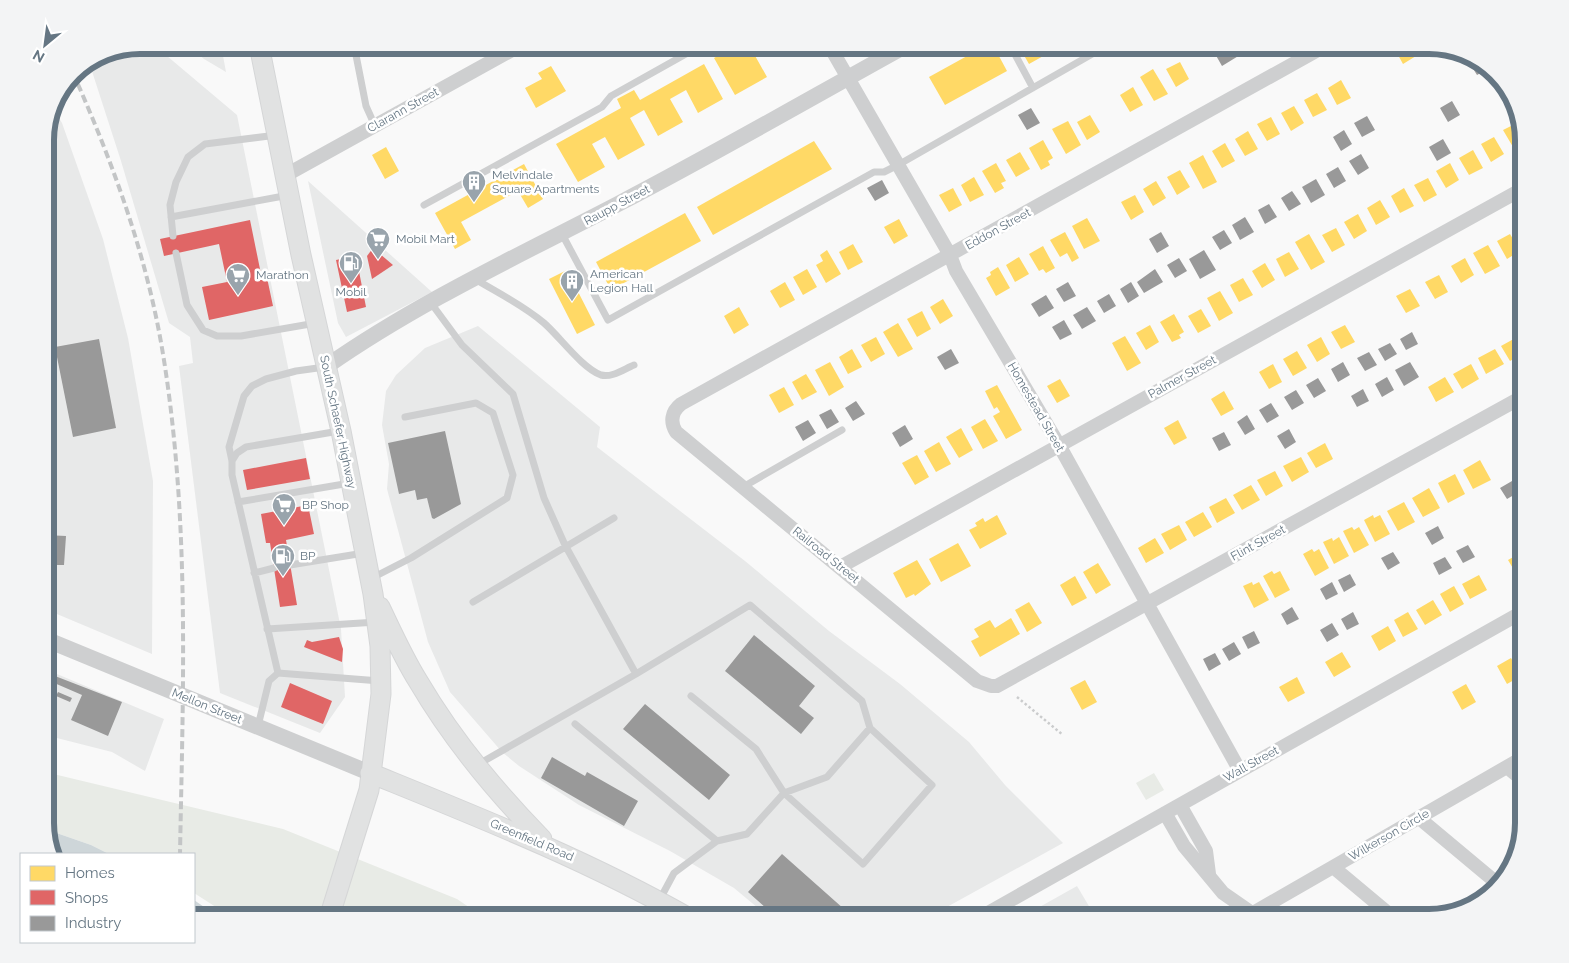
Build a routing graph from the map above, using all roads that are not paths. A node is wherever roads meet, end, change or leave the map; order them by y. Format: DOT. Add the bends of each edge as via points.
graph roads {
  1 [pos="261,54"];
  2 [pos="356,54"];
  3 [pos="505,54"];
  4 [pos="686,54"];
  5 [pos="834,54"];
  6 [pos="889,54"];
  7 [pos="1015,54"];
  8 [pos="1092,54"];
  9 [pos="1311,54"];
  10 [pos="847,78"];
  11 [pos="1033,88"];
  12 [pos="375,126"];
  13 [pos="278,134"];
  14 [pos="898,165"];
  15 [pos="286,175"];
  16 [pos="1515,193"];
  17 [pos="289,195"];
  18 [pos="424,205"];
  19 [pos="171,217"];
  20 [pos="562,234"];
  21 [pos="173,236"];
  22 [pos="176,253"];
  23 [pos="950,255"];
  24 [pos="475,279"];
  25 [pos="430,303"];
  26 [pos="317,323"];
  27 [pos="634,365"];
  28 [pos="327,366"];
  29 [pos="1515,401"];
  30 [pos="672,416"];
  31 [pos="405,417"];
  32 [pos="842,430"];
  33 [pos="341,431"];
  34 [pos="1059,445"];
  35 [pos="232,461"];
  36 [pos="350,483"];
  37 [pos="743,488"];
  38 [pos="238,502"];
  39 [pos="614,518"];
  40 [pos="565,545"];
  41 [pos="364,553"];
  42 [pos="290,566"];
  43 [pos="840,567"];
  44 [pos="274,568"];
  45 [pos="254,573"];
  46 [pos="372,587"];
  47 [pos="473,602"];
  48 [pos="1148,604"];
  49 [pos="1515,616"];
  50 [pos="377,622"];
  51 [pos="267,629"];
  52 [pos="54,643"];
  53 [pos="278,673"];
  54 [pos="636,674"];
  55 [pos="381,681"];
  56 [pos="991,686"];
  57 [pos="691,696"];
  58 [pos="575,724"];
  59 [pos="258,727"];
  60 [pos="870,728"];
  61 [pos="1515,762"];
  62 [pos="477,766"];
  63 [pos="1507,767"];
  64 [pos="1240,771"];
  65 [pos="370,773"];
  66 [pos="1515,774"];
  67 [pos="784,793"];
  68 [pos="1180,805"];
  69 [pos="1164,814"];
  70 [pos="1419,818"];
  71 [pos="717,840"];
  72 [pos="548,846"];
  73 [pos="1333,867"];
  74 [pos="1209,874"];
  75 [pos="1494,880"];
  76 [pos="659,901"];
  77 [pos="332,909"];
  78 [pos="673,909"];
  79 [pos="995,909"];
  80 [pos="1246,909"];
  81 [pos="1267,909"];
  82 [pos="1383,909"];
  1 -- 13 [label="main road, South Schaefer Highway"];
  2 -- 12 [label="lane" via="366,106"];
  3 -- 12 [label="street, Clarann Street"];
  4 -- 18 [label="lane" via="611,96 602,107"];
  5 -- 10 [label="street, Homestead Street"];
  6 -- 10 [label="street, Raupp Street"];
  7 -- 11 [label="lane"];
  8 -- 11 [label="lane"];
  9 -- 23 [label="street, Eddon Street"];
  10 -- 14 [label="street, Homestead Street"];
  10 -- 20 [label="street, Raupp Street"];
  11 -- 14 [label="lane"];
  12 -- 15 [label="street, Clarann Street"];
  13 -- 15 [label="main road, South Schaefer Highway"];
  13 -- 19 [label="lane" via="205,144 188,157 176,182 170,205"];
  14 -- 20 [label="lane" via="884,172 874,172 608,320"];
  14 -- 23 [label="street, Homestead Street"];
  15 -- 17 [label="main road, South Schaefer Highway"];
  16 -- 34 [label="street, Palmer Street"];
  17 -- 19 [label="lane"];
  17 -- 26 [label="main road, South Schaefer Highway"];
  19 -- 21 [label="lane"];
  20 -- 24 [label="street, Raupp Street"];
  22 -- 26 [label="lane" via="187,305 204,330 217,336 241,336"];
  23 -- 30 [label="street, Eddon Street" via="681,404"];
  23 -- 34 [label="street, Homestead Street" via="956,271"];
  24 -- 25 [label="street, Raupp Street"];
  24 -- 27 [label="lane" via="543,322 588,367 601,375 611,376"];
  25 -- 28 [label="street, Raupp Street"];
  25 -- 40 [label="lane" via="462,345 513,394 544,498"];
  26 -- 28 [label="main road, South Schaefer Highway"];
  28 -- 33 [label="main road, South Schaefer Highway"];
  28 -- 35 [label="lane" via="266,379 252,386 244,396 229,447"];
  29 -- 48 [label="street, Flint Street"];
  30 -- 37 [label="street, Railroad Street" via="676,432"];
  31 -- 46 [label="lane" via="476,403 493,413 513,475 511,489 507,498 410,558"];
  32 -- 37 [label="lane"];
  33 -- 35 [label="lane" via="246,448"];
  33 -- 36 [label="main road, South Schaefer Highway"];
  34 -- 43 [label="street, Palmer Street"];
  34 -- 48 [label="street, Homestead Street"];
  35 -- 38 [label="lane"];
  36 -- 38 [label="lane"];
  36 -- 41 [label="main road, South Schaefer Highway"];
  37 -- 43 [label="street, Railroad Street"];
  38 -- 45 [label="lane"];
  39 -- 40 [label="lane"];
  40 -- 47 [label="lane"];
  40 -- 54 [label="lane"];
  41 -- 42 [label="lane"];
  41 -- 46 [label="main road, South Schaefer Highway"];
  43 -- 56 [label="street, Railroad Street" via="977,681"];
  44 -- 45 [label="lane"];
  45 -- 51 [label="lane"];
  46 -- 50 [label="main road, South Schaefer Highway"];
  46 -- 62 [label="main road" via="417,680"];
  48 -- 56 [label="street, Flint Street" via="1006,683"];
  48 -- 64 [label="street, Homestead Street"];
  49 -- 64 [label="street, Wall Street"];
  50 -- 51 [label="lane"];
  50 -- 55 [label="main road, South Schaefer Highway"];
  51 -- 53 [label="lane"];
  52 -- 59 [label="street, Mellon Street"];
  53 -- 55 [label="lane"];
  53 -- 59 [label="lane" via="268,681"];
  54 -- 60 [label="lane" via="750,605 862,701"];
  54 -- 62 [label="lane"];
  55 -- 65 [label="main road, South Schaefer Highway"];
  57 -- 67 [label="lane" via="756,749"];
  58 -- 71 [label="lane"];
  59 -- 65 [label="street, Mellon Street"];
  60 -- 67 [label="lane" via="827,777"];
  60 -- 67 [label="lane" via="932,785 863,864"];
  61 -- 63 [label="street, Wilkerson Circle"];
  62 -- 72 [label="main road"];
  63 -- 66 [label="street"];
  63 -- 70 [label="street, Wilkerson Circle"];
  64 -- 68 [label="street, Wall Street"];
  65 -- 72 [label="main road, Greenfield Road"];
  65 -- 77 [label="main road, South Schaefer Highway" via="366,801"];
  67 -- 71 [label="lane" via="747,834"];
  68 -- 69 [label="street, Wall Street"];
  68 -- 74 [label="street" via="1206,851"];
  69 -- 74 [label="street" via="1184,846"];
  69 -- 79 [label="street, Wall Street"];
  70 -- 73 [label="street, Wilkerson Circle"];
  70 -- 75 [label="street"];
  71 -- 76 [label="lane" via="674,873"];
  72 -- 76 [label="main road, Greenfield Road"];
  73 -- 81 [label="street, Wilkerson Circle"];
  73 -- 82 [label="street"];
  74 -- 80 [label="street" via="1223,893"];
  76 -- 78 [label="main road, Greenfield Road"];
}
